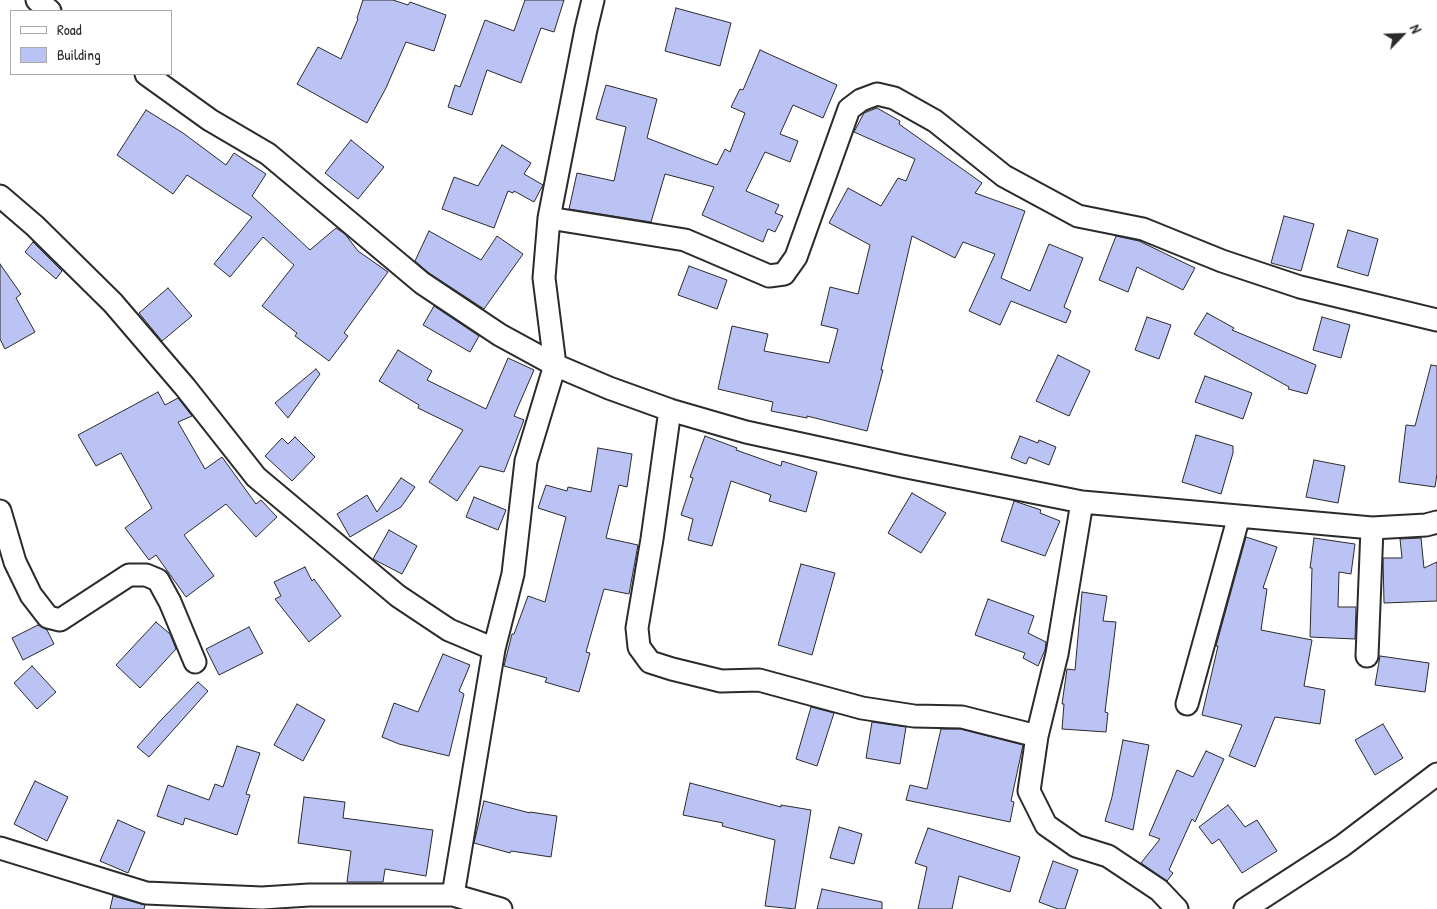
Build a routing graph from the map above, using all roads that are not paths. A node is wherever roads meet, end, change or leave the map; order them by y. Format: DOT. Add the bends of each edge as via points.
graph roads {
  1 [pos="37,0"];
  2 [pos="593,0"];
  3 [pos="49,10"];
  4 [pos="147,75"];
  5 [pos="0,196"];
  6 [pos="549,218"];
  7 [pos="1437,320"];
  8 [pos="556,365"];
  9 [pos="670,410"];
  10 [pos="1082,502"];
  11 [pos="0,511"];
  12 [pos="1239,516"];
  13 [pos="1437,522"];
  14 [pos="1372,528"];
  15 [pos="494,649"];
  16 [pos="1366,656"];
  17 [pos="195,662"];
  18 [pos="1186,704"];
  19 [pos="1037,736"];
  20 [pos="1437,774"];
  21 [pos="0,848"];
  22 [pos="453,896"];
  23 [pos="501,909"];
  24 [pos="1177,909"];
  25 [pos="1245,909"];
  1 -- 3 [label="street"];
  2 -- 6 [label="street"];
  4 -- 8 [label="street" via="210,120 268,154 422,283 500,335"];
  5 -- 15 [label="street" via="113,303 256,477 398,596 449,630"];
  6 -- 7 [label="street" via="685,240 769,276 784,274 796,257 849,109 860,100 877,94 894,98 935,120 1004,176 1078,216 1143,229 1222,261 1300,287"];
  6 -- 8 [label="street" via="544,278"];
  8 -- 9 [label="street"];
  8 -- 15 [label="street" via="526,461 513,574"];
  9 -- 10 [label="street" via="756,434"];
  9 -- 19 [label="street" via="637,628 639,647 650,662 721,681 759,680 862,708 914,716 962,717"];
  10 -- 12 [label="street"];
  10 -- 19 [label="street" via="1057,654"];
  11 -- 17 [label="street" via="15,562 31,595 48,616 60,620 129,575 146,575 158,580"];
  12 -- 14 [label="street"];
  12 -- 18 [label="street"];
  13 -- 14 [label="street"];
  14 -- 16 [label="street"];
  15 -- 22 [label="street"];
  19 -- 24 [label="street" via="1030,791 1046,826 1076,846 1108,856 1159,890"];
  20 -- 25 [label="street" via="1342,846"];
  21 -- 22 [label="street" via="146,892 262,898 309,895"];
  22 -- 23 [label="street"];
}
